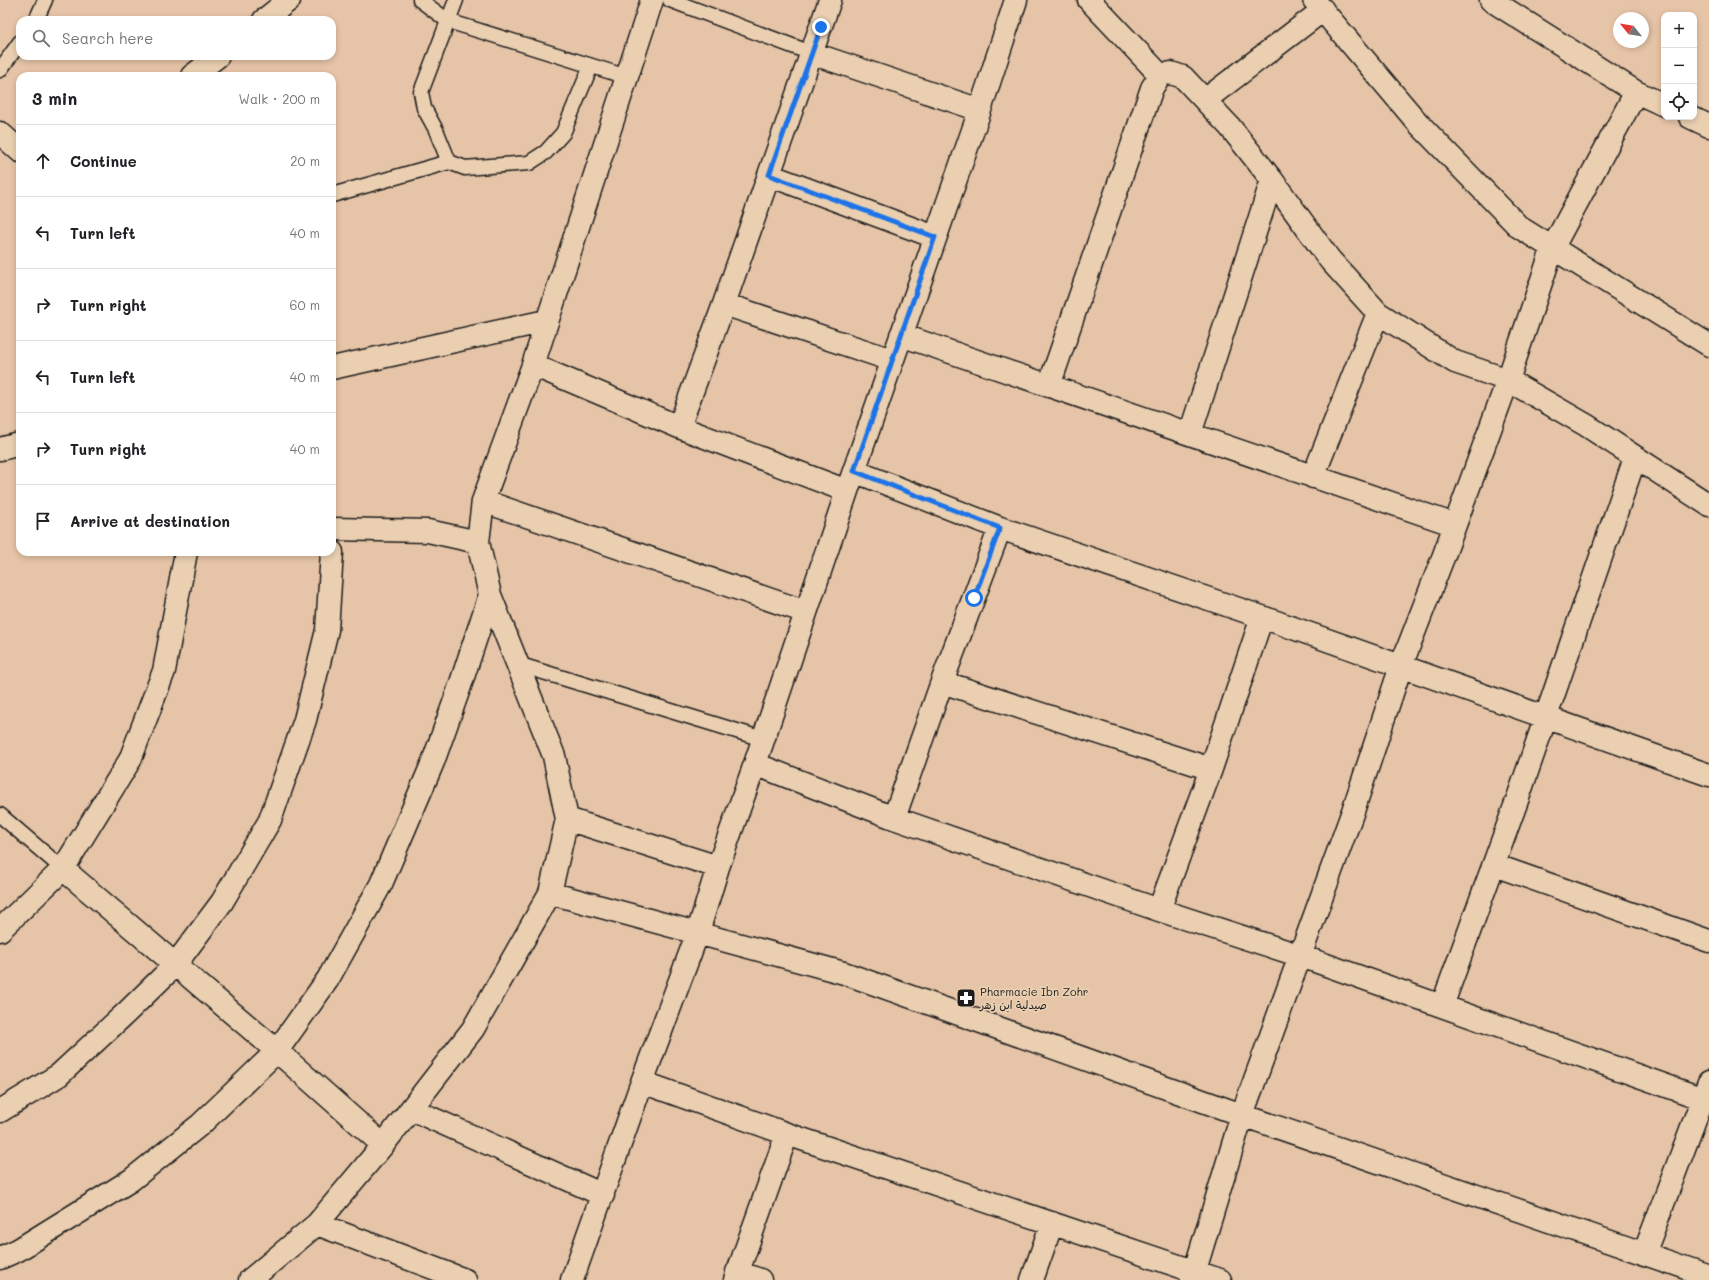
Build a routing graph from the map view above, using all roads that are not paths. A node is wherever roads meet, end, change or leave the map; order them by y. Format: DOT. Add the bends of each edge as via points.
graph roads {
  1 [pos="45,0"];
  2 [pos="290,0"];
  3 [pos="420,0"];
  4 [pos="456,0"];
  5 [pos="652,0"];
  6 [pos="670,0"];
  7 [pos="830,0"];
  8 [pos="1016,0"];
  9 [pos="1089,0"];
  10 [pos="1491,0"];
  11 [pos="1319,5"];
  12 [pos="38,16"];
  13 [pos="269,16"];
  14 [pos="448,21"];
  15 [pos="16,48"];
  16 [pos="811,53"];
  17 [pos="213,60"];
  18 [pos="591,66"];
  19 [pos="0,70"];
  20 [pos="197,72"];
  21 [pos="1160,75"];
  22 [pos="627,77"];
  23 [pos="1636,92"];
  24 [pos="1205,100"];
  25 [pos="1661,104"];
  26 [pos="980,110"];
  27 [pos="1696,120"];
  28 [pos="1709,126"];
  29 [pos="0,133"];
  30 [pos="16,147"];
  31 [pos="450,162"];
  32 [pos="769,175"];
  33 [pos="1272,180"];
  34 [pos="336,194"];
  35 [pos="935,237"];
  36 [pos="1553,247"];
  37 [pos="724,304"];
  38 [pos="1378,313"];
  39 [pos="546,321"];
  40 [pos="901,335"];
  41 [pos="1709,344"];
  42 [pos="892,360"];
  43 [pos="533,365"];
  44 [pos="336,367"];
  45 [pos="1508,380"];
  46 [pos="1049,386"];
  47 [pos="679,427"];
  48 [pos="1190,434"];
  49 [pos="16,445"];
  50 [pos="0,449"];
  51 [pos="1635,458"];
  52 [pos="854,471"];
  53 [pos="1313,476"];
  54 [pos="846,491"];
  55 [pos="483,501"];
  56 [pos="1709,506"];
  57 [pos="1455,525"];
  58 [pos="1000,528"];
  59 [pos="336,529"];
  60 [pos="478,542"];
  61 [pos="185,556"];
  62 [pos="332,556"];
  63 [pos="490,595"];
  64 [pos="806,612"];
  65 [pos="1262,617"];
  66 [pos="517,664"];
  67 [pos="1401,666"];
  68 [pos="942,682"];
  69 [pos="1545,717"];
  70 [pos="763,739"];
  71 [pos="755,764"];
  72 [pos="1211,769"];
  73 [pos="1709,775"];
  74 [pos="0,815"];
  75 [pos="894,818"];
  76 [pos="567,819"];
  77 [pos="1494,865"];
  78 [pos="718,867"];
  79 [pos="63,868"];
  80 [pos="550,893"];
  81 [pos="1159,910"];
  82 [pos="0,930"];
  83 [pos="698,932"];
  84 [pos="1709,941"];
  85 [pos="1301,956"];
  86 [pos="175,965"];
  87 [pos="1442,1006"];
  88 [pos="277,1051"];
  89 [pos="642,1082"];
  90 [pos="1707,1094"];
  91 [pos="411,1109"];
  92 [pos="0,1111"];
  93 [pos="1242,1115"];
  94 [pos="787,1134"];
  95 [pos="383,1146"];
  96 [pos="603,1195"];
  97 [pos="1052,1223"];
  98 [pos="317,1224"];
  99 [pos="1644,1254"];
  100 [pos="0,1258"];
  101 [pos="736,1276"];
  102 [pos="1193,1276"];
  103 [pos="1709,1276"];
  104 [pos="250,1280"];
  105 [pos="465,1280"];
  106 [pos="572,1280"];
  107 [pos="760,1280"];
  108 [pos="1032,1280"];
  109 [pos="1220,1280"];
  1 -- 12 [label="lane"];
  2 -- 13 [label="street"];
  3 -- 14 [label="lane"];
  4 -- 14 [label="lane"];
  5 -- 22 [label="street"];
  6 -- 16 [label="lane"];
  7 -- 16 [label="street"];
  8 -- 26 [label="street"];
  9 -- 21 [label="street"];
  10 -- 23 [label="street"];
  11 -- 24 [label="street"];
  11 -- 36 [label="street" via="1418,123 1519,227"];
  14 -- 18 [label="lane"];
  14 -- 31 [label="lane" via="421,92 424,108"];
  15 -- 19 [label="lane"];
  16 -- 26 [label="street"];
  16 -- 32 [label="street"];
  17 -- 20 [label="street"];
  18 -- 22 [label="lane"];
  18 -- 31 [label="lane" via="563,133 546,152 529,163 465,168"];
  21 -- 24 [label="street" via="1171,73 1182,77"];
  21 -- 46 [label="street" via="1152,88"];
  22 -- 39 [label="street"];
  23 -- 25 [label="street"];
  23 -- 36 [label="street"];
  24 -- 33 [label="street"];
  26 -- 35 [label="street"];
  27 -- 28 [label="street"];
  29 -- 30 [label="street"];
  31 -- 34 [label="lane"];
  32 -- 35 [label="street"];
  32 -- 37 [label="street"];
  33 -- 38 [label="street" via="1330,260"];
  33 -- 48 [label="street"];
  35 -- 40 [label="street"];
  36 -- 41 [label="street"];
  36 -- 45 [label="street"];
  37 -- 42 [label="street"];
  37 -- 47 [label="street"];
  38 -- 45 [label="street" via="1455,362"];
  38 -- 53 [label="street"];
  39 -- 43 [label="street"];
  39 -- 44 [label="street"];
  40 -- 42 [label="street"];
  40 -- 46 [label="street"];
  42 -- 52 [label="street"];
  43 -- 47 [label="street"];
  43 -- 55 [label="street"];
  45 -- 51 [label="street" via="1586,425"];
  45 -- 57 [label="street"];
  46 -- 48 [label="street"];
  47 -- 54 [label="street"];
  48 -- 53 [label="street"];
  49 -- 50 [label="street"];
  51 -- 56 [label="street"];
  51 -- 69 [label="street"];
  52 -- 54 [label="street"];
  52 -- 58 [label="street"];
  53 -- 57 [label="street"];
  54 -- 64 [label="street"];
  55 -- 60 [label="street"];
  55 -- 64 [label="street"];
  57 -- 67 [label="street"];
  58 -- 65 [label="street"];
  58 -- 68 [label="street"];
  59 -- 60 [label="street" via="428,531"];
  60 -- 63 [label="street"];
  61 -- 79 [label="street" via="164,671 130,760"];
  62 -- 86 [label="street" via="327,630 305,720 270,820 222,902"];
  63 -- 66 [label="street"];
  63 -- 88 [label="street" via="433,762 381,884 328,979"];
  64 -- 70 [label="street"];
  65 -- 67 [label="street"];
  65 -- 72 [label="street"];
  66 -- 70 [label="lane"];
  66 -- 76 [label="street" via="554,756"];
  67 -- 69 [label="street"];
  67 -- 85 [label="street"];
  68 -- 72 [label="street"];
  68 -- 75 [label="street"];
  69 -- 73 [label="street"];
  69 -- 77 [label="street"];
  70 -- 71 [label="street"];
  71 -- 75 [label="street"];
  71 -- 78 [label="street"];
  72 -- 81 [label="street"];
  74 -- 79 [label="lane"];
  75 -- 81 [label="street"];
  76 -- 78 [label="street"];
  76 -- 80 [label="street"];
  77 -- 84 [label="street"];
  77 -- 87 [label="street"];
  78 -- 83 [label="street"];
  79 -- 82 [label="street"];
  79 -- 86 [label="street"];
  80 -- 83 [label="street"];
  80 -- 91 [label="street" via="473,1029"];
  81 -- 85 [label="street"];
  83 -- 89 [label="street"];
  83 -- 93 [label="street" via="844,973"];
  85 -- 87 [label="street"];
  85 -- 93 [label="street"];
  86 -- 88 [label="street"];
  86 -- 92 [label="street" via="59,1075"];
  87 -- 90 [label="street"];
  88 -- 95 [label="street"];
  88 -- 100 [label="street" via="201,1124 131,1180 18,1250"];
  89 -- 94 [label="street"];
  89 -- 96 [label="street"];
  90 -- 99 [label="street"];
  91 -- 95 [label="street"];
  91 -- 96 [label="street"];
  93 -- 99 [label="street"];
  93 -- 102 [label="street"];
  94 -- 97 [label="street"];
  94 -- 101 [label="street"];
  95 -- 98 [label="street"];
  96 -- 106 [label="street"];
  97 -- 102 [label="street"];
  97 -- 108 [label="street"];
  98 -- 104 [label="street"];
  98 -- 105 [label="street"];
  99 -- 103 [label="street"];
  101 -- 107 [label="street"];
  102 -- 109 [label="street"];
}
